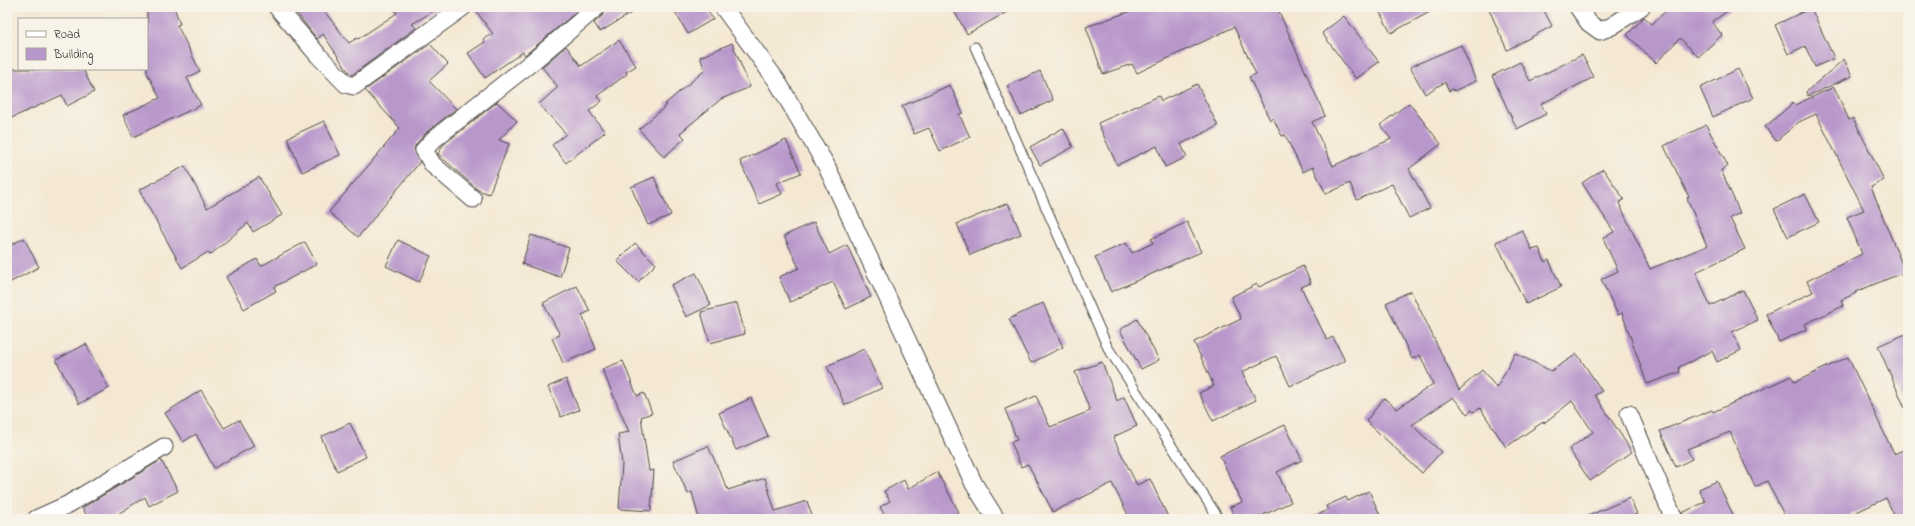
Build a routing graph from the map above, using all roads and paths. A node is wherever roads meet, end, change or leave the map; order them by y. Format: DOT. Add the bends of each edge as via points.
graph roads {
  1 [pos="278,7"];
  2 [pos="463,7"];
  3 [pos="597,7"];
  4 [pos="723,7"];
  5 [pos="1578,7"];
  6 [pos="1641,7"];
  7 [pos="975,47"];
  8 [pos="472,199"];
  9 [pos="1629,414"];
  10 [pos="164,448"];
  11 [pos="36,519"];
  12 [pos="996,519"];
  13 [pos="1219,519"];
  14 [pos="1674,519"];
  1 -- 2 [label="street" via="318,56 346,84 354,86"];
  3 -- 8 [label="street" via="434,139 424,150 434,165"];
  4 -- 12 [label="street" via="777,81 826,165 974,484"];
  5 -- 6 [label="street" via="1589,23 1600,31"];
  7 -- 13 [label="lane" via="1108,348"];
  9 -- 14 [label="street"];
  10 -- 11 [label="street" via="67,505"];
}
